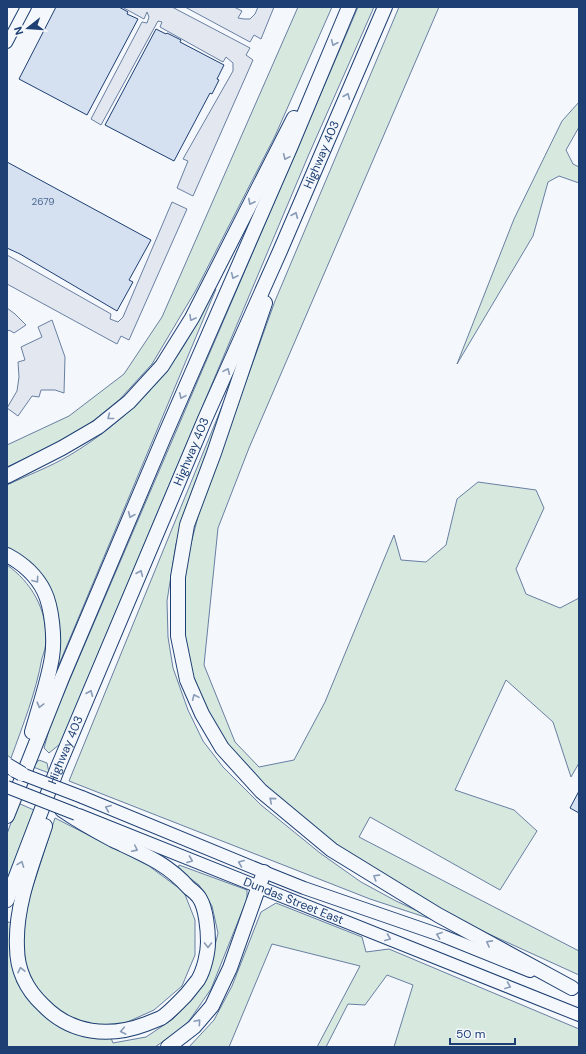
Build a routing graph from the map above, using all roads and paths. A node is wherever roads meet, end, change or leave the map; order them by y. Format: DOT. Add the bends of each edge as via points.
graph roads {
  1 [pos="26,7"];
  2 [pos="349,7"];
  3 [pos="385,7"];
  4 [pos="7,42"];
  5 [pos="311,95"];
  6 [pos="280,251"];
  7 [pos="7,476"];
  8 [pos="7,555"];
  9 [pos="7,765"];
  10 [pos="58,767"];
  11 [pos="7,768"];
  12 [pos="22,774"];
  13 [pos="11,791"];
  14 [pos="59,807"];
  15 [pos="7,816"];
  16 [pos="75,816"];
  17 [pos="264,872"];
  18 [pos="258,887"];
  19 [pos="7,900"];
  20 [pos="576,989"];
  21 [pos="579,1015"];
  22 [pos="168,1047"];
  1 -- 4 [label="street"];
  2 -- 5 [label="highway, one-way"];
  6 -- 3 [label="highway, Highway 403, one-way"];
  5 -- 7 [label="highway, one-way" via="291,122 192,318 162,366 129,402 98,427"];
  5 -- 13 [label="highway, one-way" via="62,678"];
  10 -- 6 [label="highway, Highway 403, one-way" via="202,427"];
  20 -- 6 [label="highway, one-way" via="438,915 332,850 261,791 222,748 202,714 187,680 178,636 178,577 187,525 258,326"];
  8 -- 13 [label="highway, one-way" via="29,570 44,590 53,631 52,657"];
  9 -- 12 [label="highway, bridge"];
  16 -- 10 [label="highway, one-way" via="113,840 152,858 179,876 200,899 208,926 208,953 198,980 161,1018 134,1028 111,1033 76,1028 67,1024 38,1001 22,976 17,948 21,907 51,809"];
  19 -- 10 [label="highway, Highway 403, one-way"];
  11 -- 12 [label="main road, Dundas Street East, bridge"];
  17 -- 12 [label="main road, Dundas Street East, one-way, bridge"];
  13 -- 14 [label="main road, bridge"];
  13 -- 15 [label="highway"];
  14 -- 16 [label="highway, bridge"];
  16 -- 18 [label="main road, Dundas Street East, one-way"];
  17 -- 18 [label="highway"];
  20 -- 17 [label="main road, Dundas Street East, one-way" via="443,936"];
  18 -- 21 [label="main road, Dundas Street East, one-way"];
  22 -- 18 [label="highway, one-way" via="194,1027 212,1006 230,968"];
}
